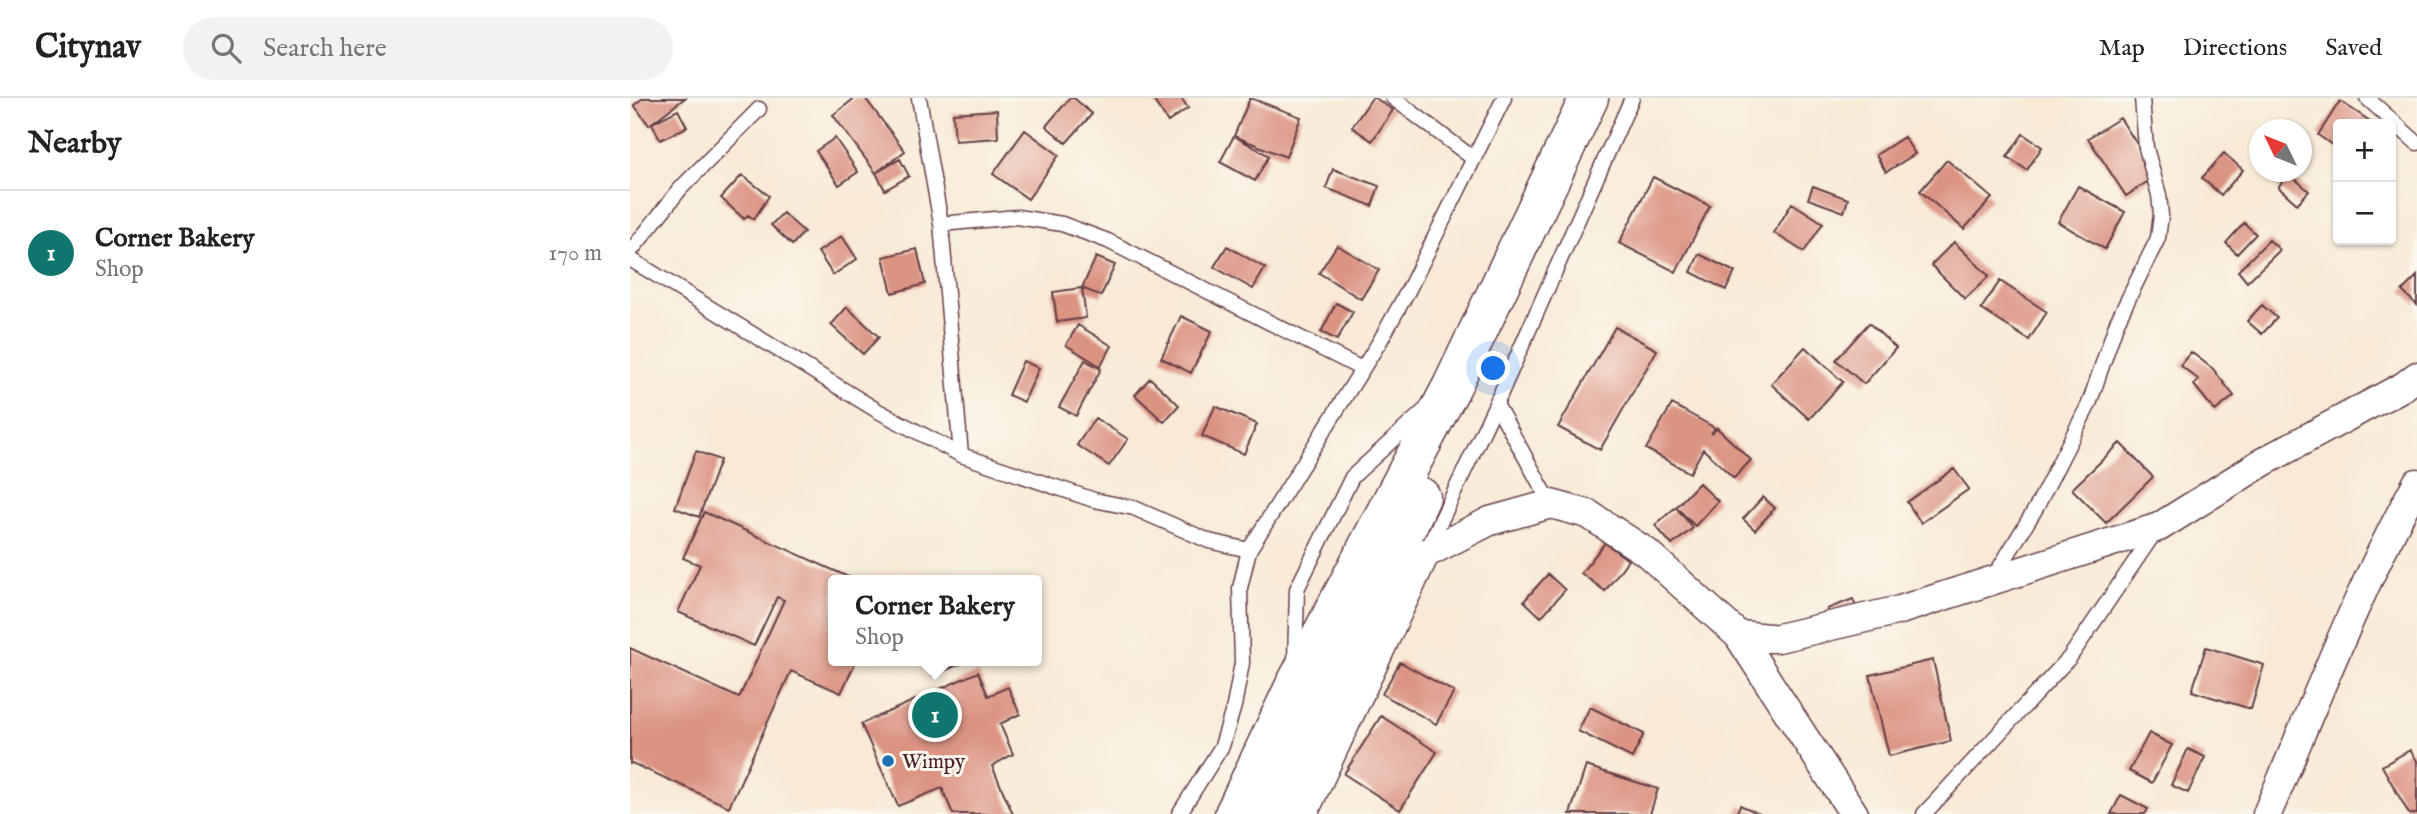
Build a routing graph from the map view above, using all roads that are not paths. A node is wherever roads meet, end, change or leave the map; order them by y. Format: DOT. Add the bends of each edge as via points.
graph roads {
  1 [pos="919,98"];
  2 [pos="1393,98"];
  3 [pos="1504,98"];
  4 [pos="1589,98"];
  5 [pos="1632,98"];
  6 [pos="2142,98"];
  7 [pos="2367,98"];
  8 [pos="759,109"];
  9 [pos="2417,143"];
  10 [pos="1474,159"];
  11 [pos="941,224"];
  12 [pos="630,252"];
  13 [pos="630,259"];
  14 [pos="1362,369"];
  15 [pos="2417,376"];
  16 [pos="1452,386"];
  17 [pos="1496,404"];
  18 [pos="961,454"];
  19 [pos="2417,483"];
  20 [pos="1551,504"];
  21 [pos="2159,527"];
  22 [pos="1249,550"];
  23 [pos="1425,554"];
  24 [pos="1992,581"];
  25 [pos="1738,635"];
  26 [pos="1179,814"];
  27 [pos="1234,814"];
  28 [pos="1273,814"];
  29 [pos="1303,814"];
  30 [pos="1854,814"];
  31 [pos="1924,814"];
  32 [pos="2267,814"];
  1 -- 11 [label="lane"];
  2 -- 10 [label="lane"];
  3 -- 10 [label="lane"];
  4 -- 16 [label="highway"];
  5 -- 17 [label="lane"];
  6 -- 24 [label="lane" via="2161,215 2158,238 2118,321 2089,404 2036,508"];
  7 -- 9 [label="lane"];
  8 -- 12 [label="lane" via="681,188"];
  10 -- 14 [label="lane" via="1409,289"];
  11 -- 14 [label="lane" via="1017,217 1062,224 1108,241"];
  11 -- 18 [label="lane"];
  13 -- 18 [label="lane" via="877,411"];
  14 -- 22 [label="lane"];
  15 -- 21 [label="street" via="2263,462"];
  16 -- 27 [label="highway" via="1294,687"];
  16 -- 28 [label="highway" via="1450,436"];
  17 -- 20 [label="lane"];
  17 -- 23 [label="lane"];
  18 -- 22 [label="lane" via="1094,500 1134,508 1209,541"];
  19 -- 32 [label="street" via="2339,640"];
  20 -- 23 [label="street" via="1490,521"];
  20 -- 25 [label="street" via="1587,514 1646,552"];
  21 -- 24 [label="street"];
  21 -- 31 [label="lane" via="2070,657"];
  22 -- 26 [label="lane" via="1240,588 1242,663 1234,706 1222,746"];
  23 -- 29 [label="street"];
  24 -- 25 [label="street" via="1819,630 1762,639"];
  25 -- 30 [label="street"];
}
